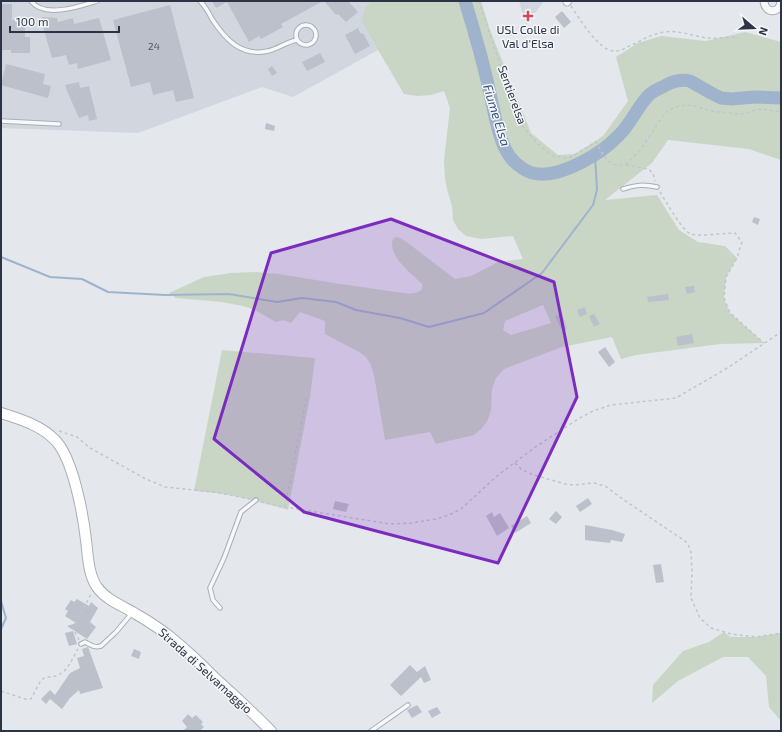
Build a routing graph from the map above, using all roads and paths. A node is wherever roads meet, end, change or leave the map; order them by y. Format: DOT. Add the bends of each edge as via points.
graph roads {
  1 [pos="31,1"];
  2 [pos="98,1"];
  3 [pos="200,1"];
  4 [pos="479,1"];
  5 [pos="568,1"];
  6 [pos="764,1"];
  7 [pos="781,1"];
  8 [pos="735,37"];
  9 [pos="296,40"];
  10 [pos="781,112"];
  11 [pos="1,121"];
  12 [pos="59,124"];
  13 [pos="625,165"];
  14 [pos="657,187"];
  15 [pos="623,190"];
  16 [pos="781,334"];
  17 [pos="764,343"];
  18 [pos="307,395"];
  19 [pos="1,412"];
  20 [pos="45,432"];
  21 [pos="514,463"];
  22 [pos="256,500"];
  23 [pos="285,507"];
  24 [pos="95,585"];
  25 [pos="220,608"];
  26 [pos="132,612"];
  27 [pos="781,633"];
  28 [pos="81,644"];
  29 [pos="1,691"];
  30 [pos="408,705"];
  31 [pos="271,731"];
  32 [pos="371,731"];
  1 -- 2 [label="lane" via="38,7 57,10"];
  3 -- 9 [label="lane" via="224,35 241,49 268,51"];
  4 -- 13 [label="path, Sentierelsa" via="515,110 522,126 538,144 553,156 569,158 596,142 607,161 619,166"];
  5 -- 8 [label="path" via="587,30 604,47 612,51 619,51 666,31 709,38"];
  6 -- 7 [label="street" via="766,8 771,10 779,8"];
  9 -- 9 [label="lane" via="305,46 311,44 317,36 315,29 309,25 302,25 297,30"];
  10 -- 13 [label="path" via="763,109 738,114 686,105 675,107 665,113 640,150"];
  11 -- 12 [label="lane"];
  13 -- 14 [label="path" via="648,169 654,173"];
  14 -- 15 [label="lane" via="643,185"];
  14 -- 17 [label="path" via="684,228 691,234 735,233 742,242 726,277 724,298 730,313"];
  16 -- 17 [label="path"];
  17 -- 21 [label="path" via="676,398 611,406 587,414"];
  18 -- 23 [label="path"];
  19 -- 20 [label="street"];
  20 -- 22 [label="path" via="61,431 77,437 90,448 165,487"];
  20 -- 24 [label="street" via="60,446 70,468 81,508 90,569"];
  21 -- 23 [label="path" via="461,509 436,519 408,524 385,524"];
  21 -- 27 [label="path" via="531,474 565,484 594,483 605,486 685,541 691,552 691,598 700,618 711,628 756,637"];
  22 -- 23 [label="path"];
  22 -- 25 [label="lane" via="241,512 210,588 213,600"];
  24 -- 26 [label="street, Strada di Selvamaggio" via="105,596"];
  24 -- 28 [label="path" via="73,628"];
  26 -- 28 [label="lane" via="101,646 94,647 85,642"];
  26 -- 31 [label="street, Strada di Selvamaggio" via="156,626 174,641"];
  28 -- 29 [label="path" via="62,674 45,677 31,699"];
  30 -- 32 [label="lane"];
}
